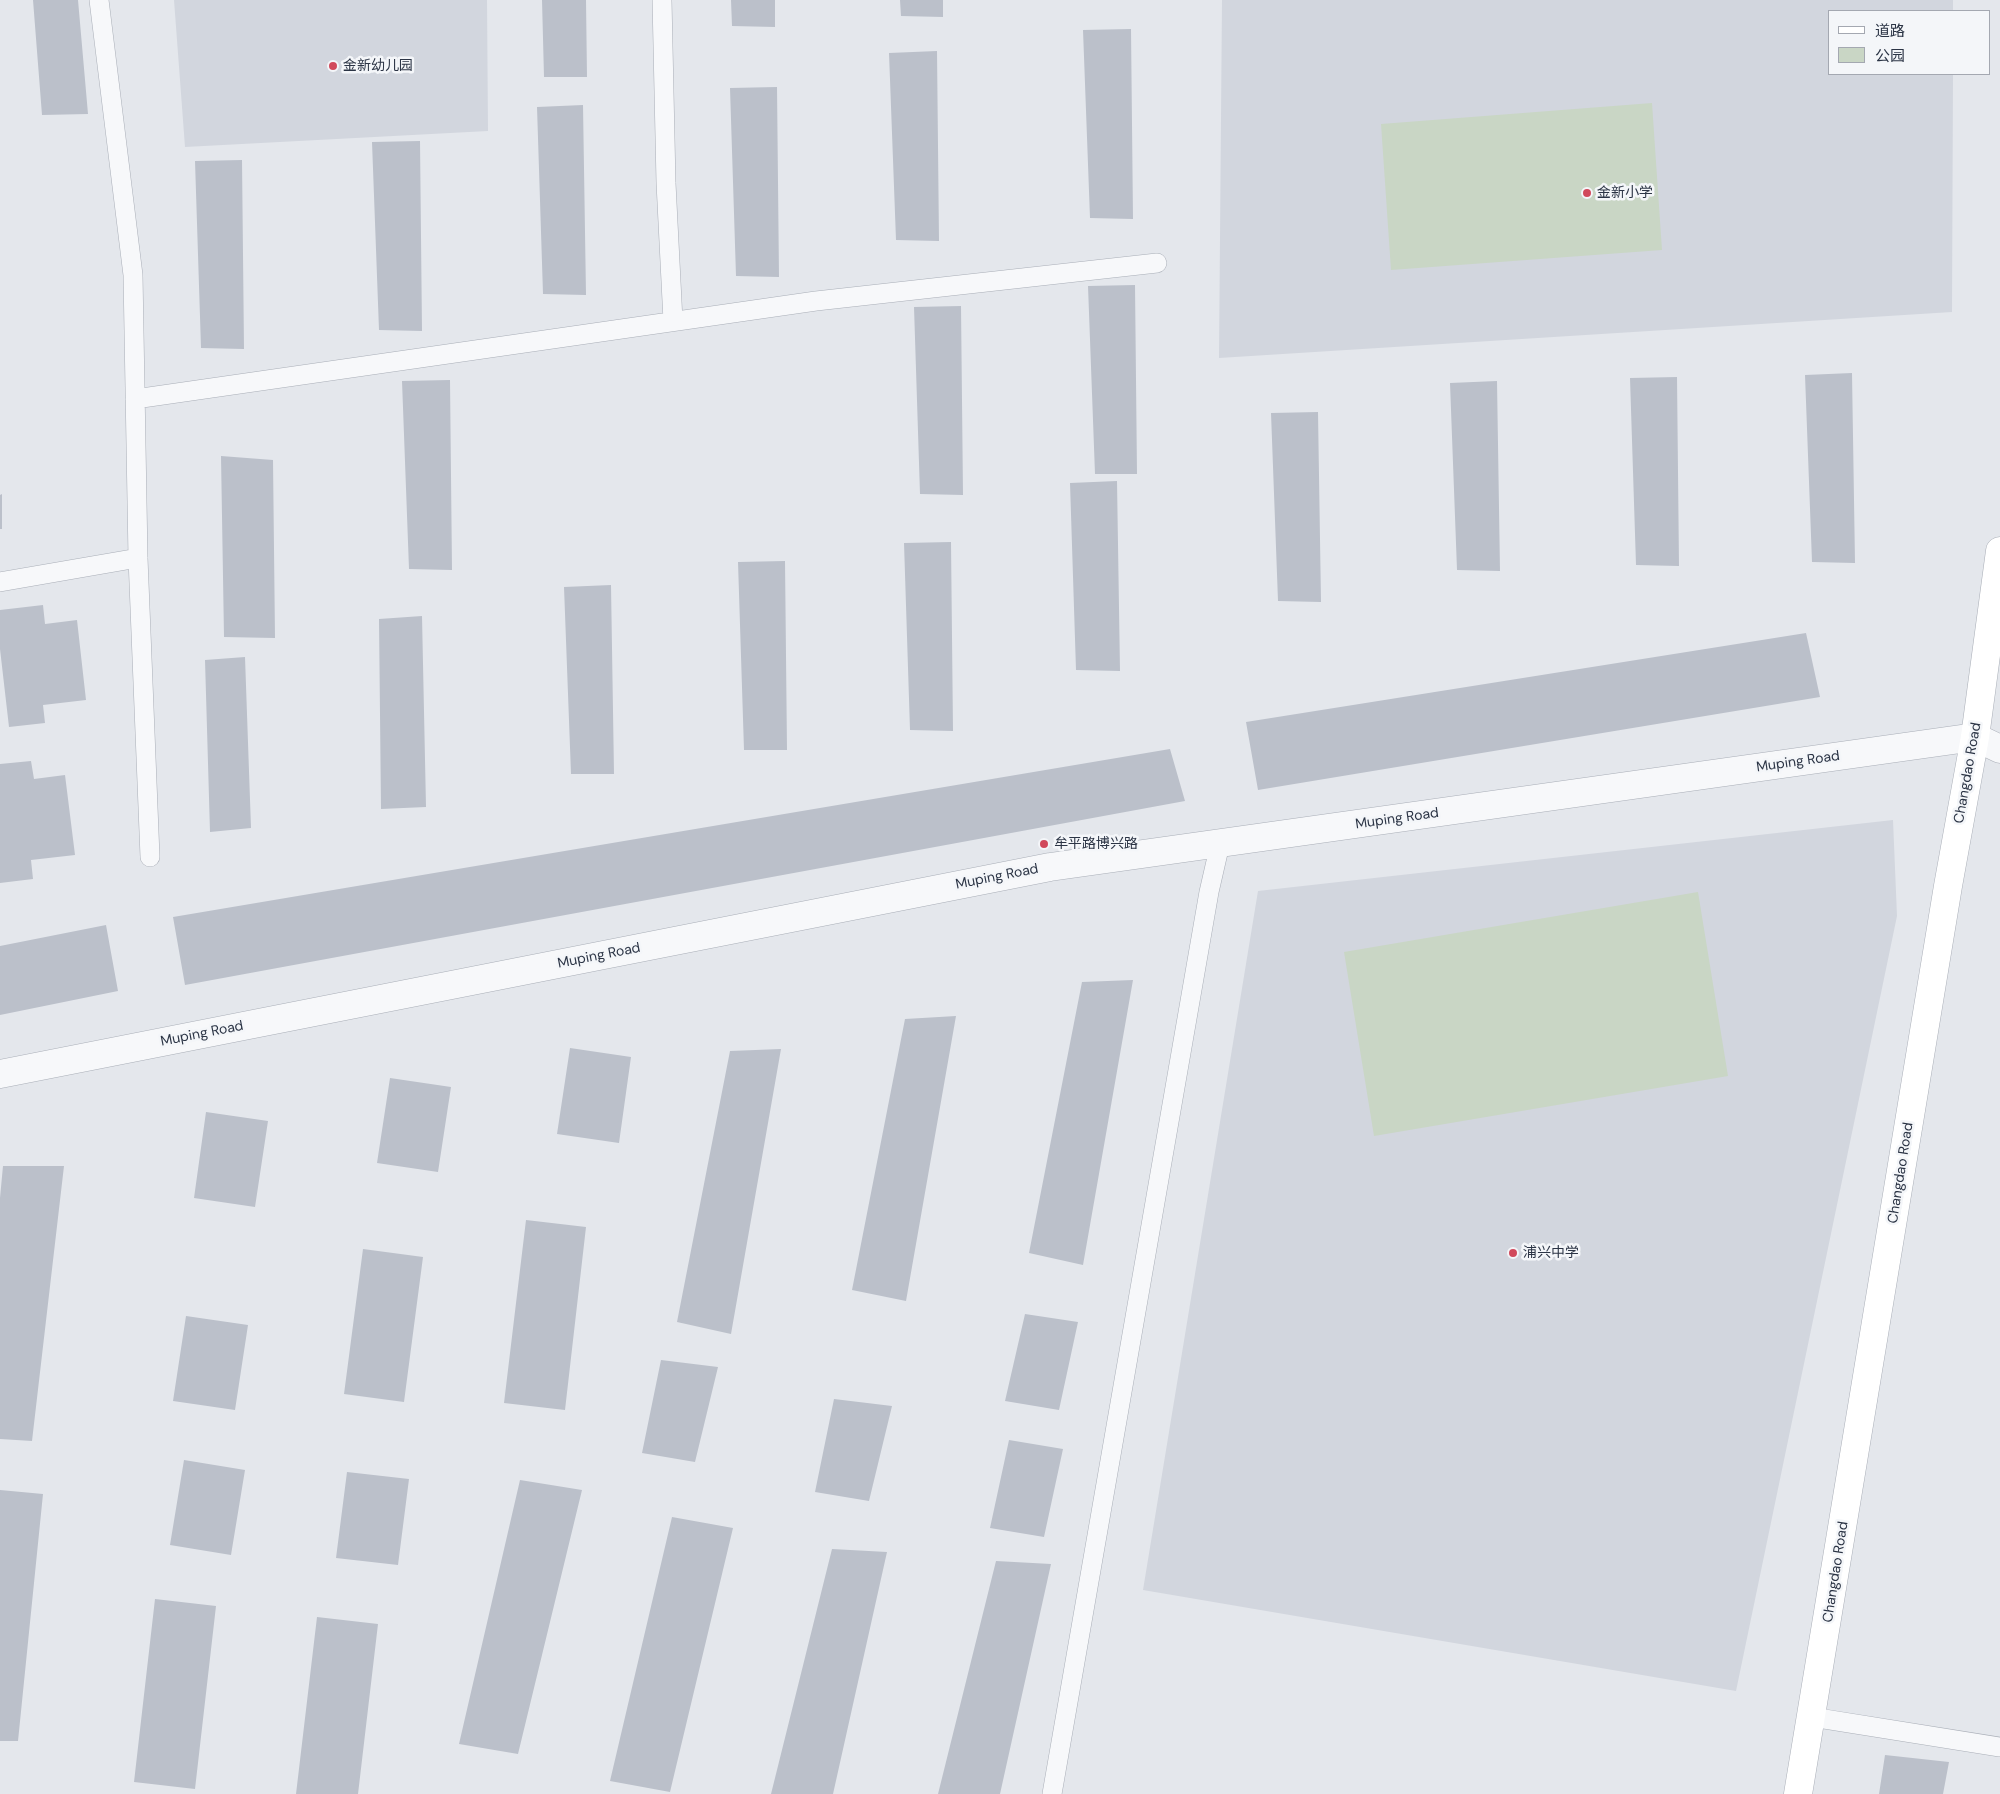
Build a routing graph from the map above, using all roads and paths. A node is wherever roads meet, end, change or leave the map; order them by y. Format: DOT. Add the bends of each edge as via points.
graph roads {
  1 [pos="99,0"];
  2 [pos="662,0"];
  3 [pos="1157,262"];
  4 [pos="673,321"];
  5 [pos="135,399"];
  6 [pos="2000,551"];
  7 [pos="138,558"];
  8 [pos="0,582"];
  9 [pos="1975,737"];
  10 [pos="2000,749"];
  11 [pos="1220,844"];
  12 [pos="150,857"];
  13 [pos="0,1074"];
  14 [pos="1812,1717"];
  15 [pos="2000,1746"];
  16 [pos="1052,1794"];
  17 [pos="1798,1794"];
  1 -- 5 [label="lane" via="133,275"];
  2 -- 4 [label="lane"];
  3 -- 4 [label="lane" via="816,301"];
  4 -- 5 [label="lane"];
  5 -- 7 [label="lane"];
  6 -- 9 [label="street, Changdao Road"];
  7 -- 8 [label="lane"];
  7 -- 12 [label="lane"];
  9 -- 10 [label="street"];
  9 -- 11 [label="street, Muping Road"];
  9 -- 14 [label="street, Changdao Road"];
  11 -- 13 [label="street, Muping Road" via="1050,867"];
  11 -- 16 [label="lane" via="1207,902"];
  14 -- 15 [label="lane"];
  14 -- 17 [label="street, Changdao Road"];
}
